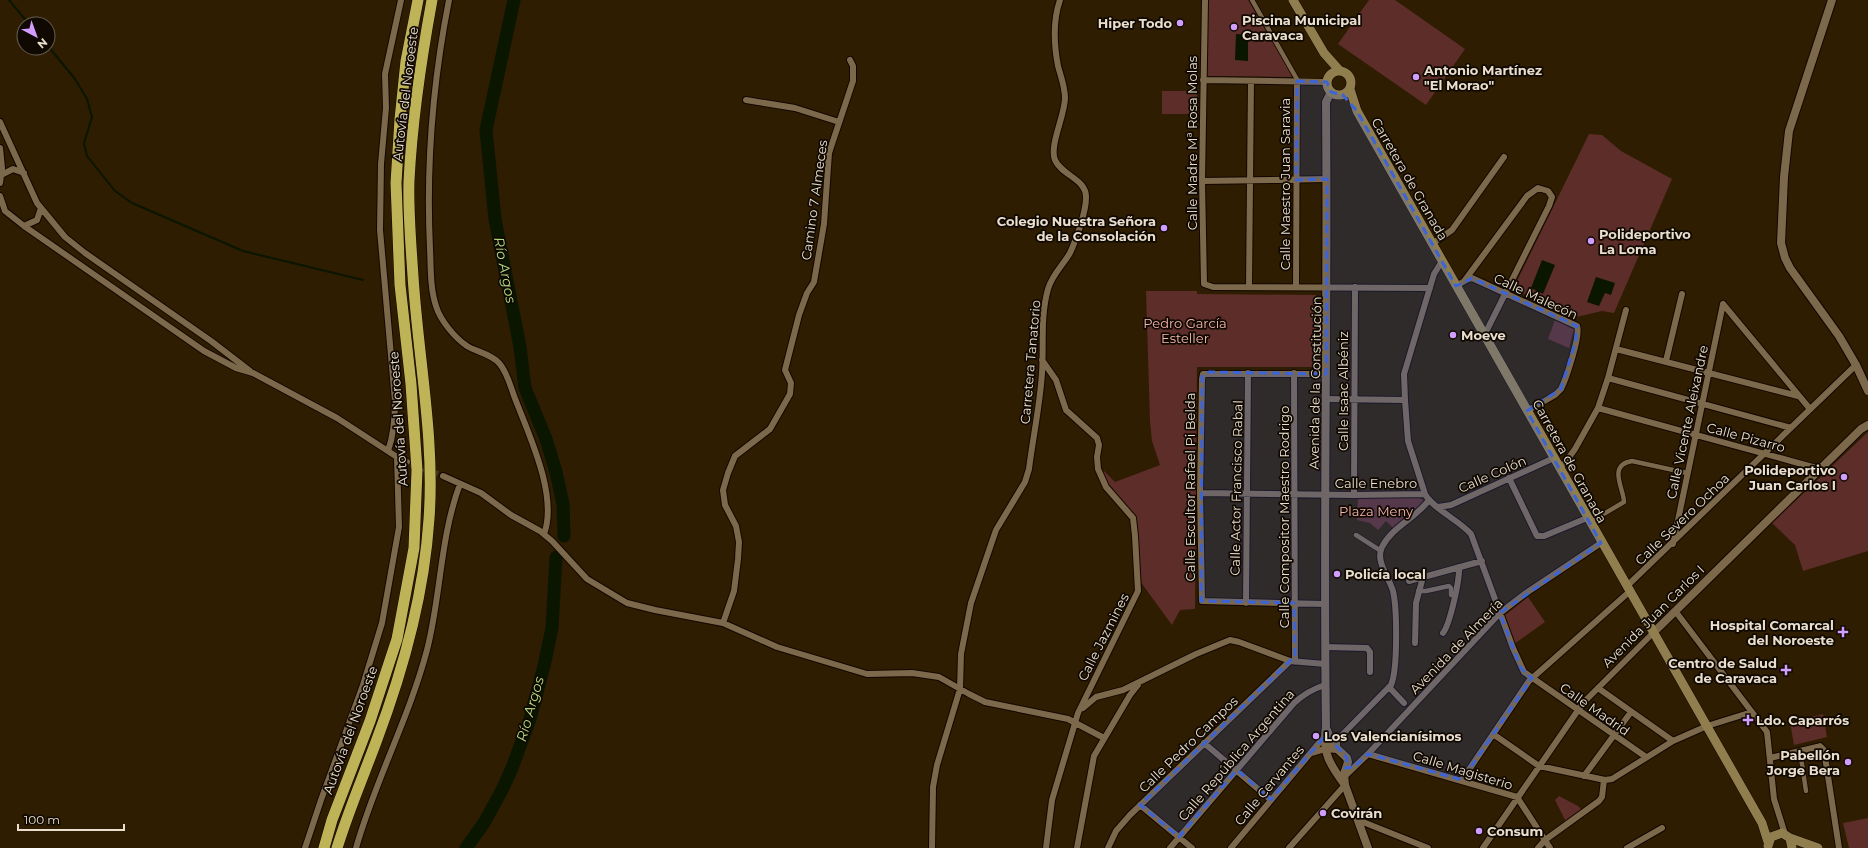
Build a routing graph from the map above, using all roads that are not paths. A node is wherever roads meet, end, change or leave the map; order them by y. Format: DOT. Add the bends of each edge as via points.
graph roads {
  1 [pos="401,0"];
  2 [pos="418,0"];
  3 [pos="432,0"];
  4 [pos="449,0"];
  5 [pos="1060,0"];
  6 [pos="1205,0"];
  7 [pos="1252,0"];
  8 [pos="1293,0"];
  9 [pos="1832,0"];
  10 [pos="1324,53"];
  11 [pos="850,60"];
  12 [pos="1340,71"];
  13 [pos="1329,78"];
  14 [pos="1204,80"];
  15 [pos="1251,81"];
  16 [pos="1297,81"];
  17 [pos="1331,92"];
  18 [pos="1346,92"];
  19 [pos="746,100"];
  20 [pos="0,122"];
  21 [pos="839,122"];
  22 [pos="0,148"];
  23 [pos="1504,157"];
  24 [pos="24,173"];
  25 [pos="1,175"];
  26 [pos="1327,179"];
  27 [pos="1250,180"];
  28 [pos="1296,180"];
  29 [pos="1202,181"];
  30 [pos="0,183"];
  31 [pos="0,196"];
  32 [pos="41,208"];
  33 [pos="0,214"];
  34 [pos="11,216"];
  35 [pos="24,226"];
  36 [pos="1432,244"];
  37 [pos="1442,261"];
  38 [pos="1472,271"];
  39 [pos="1474,279"];
  40 [pos="1465,280"];
  41 [pos="1249,286"];
  42 [pos="1456,286"];
  43 [pos="1296,287"];
  44 [pos="1355,287"];
  45 [pos="1328,288"];
  46 [pos="1430,288"];
  47 [pos="1506,293"];
  48 [pos="1682,294"];
  49 [pos="1626,310"];
  50 [pos="1484,336"];
  51 [pos="1616,349"];
  52 [pos="1042,360"];
  53 [pos="1666,361"];
  54 [pos="1856,365"];
  55 [pos="253,373"];
  56 [pos="1294,373"];
  57 [pos="1708,373"];
  58 [pos="1248,374"];
  59 [pos="1326,374"];
  60 [pos="1608,378"];
  61 [pos="1868,391"];
  62 [pos="1798,396"];
  63 [pos="1326,400"];
  64 [pos="1354,400"];
  65 [pos="1404,400"];
  66 [pos="1701,404"];
  67 [pos="1598,408"];
  68 [pos="1810,409"];
  69 [pos="1527,411"];
  70 [pos="1868,425"];
  71 [pos="1791,428"];
  72 [pos="1694,435"];
  73 [pos="388,451"];
  74 [pos="1764,454"];
  75 [pos="397,457"];
  76 [pos="1554,458"];
  77 [pos="407,462"];
  78 [pos="1559,467"];
  79 [pos="1820,468"];
  80 [pos="1687,473"];
  81 [pos="443,476"];
  82 [pos="1509,478"];
  83 [pos="460,484"];
  84 [pos="1200,493"];
  85 [pos="1248,494"];
  86 [pos="1295,494"];
  87 [pos="1326,494"];
  88 [pos="1425,494"];
  89 [pos="1354,495"];
  90 [pos="1429,500"];
  91 [pos="1438,507"];
  92 [pos="1588,520"];
  93 [pos="544,534"];
  94 [pos="1356,536"];
  95 [pos="1601,543"];
  96 [pos="1673,544"];
  97 [pos="1381,551"];
  98 [pos="1482,560"];
  99 [pos="1459,567"];
  100 [pos="1423,577"];
  101 [pos="1409,580"];
  102 [pos="1628,590"];
  103 [pos="1418,591"];
  104 [pos="1454,595"];
  105 [pos="1246,603"];
  106 [pos="1294,603"];
  107 [pos="1325,604"];
  108 [pos="1676,612"];
  109 [pos="1500,613"];
  110 [pos="723,623"];
  111 [pos="1443,633"];
  112 [pos="1653,633"];
  113 [pos="1415,643"];
  114 [pos="1325,647"];
  115 [pos="1292,661"];
  116 [pos="1325,664"];
  117 [pos="1370,672"];
  118 [pos="1532,678"];
  119 [pos="1144,680"];
  120 [pos="1325,685"];
  121 [pos="1389,687"];
  122 [pos="1598,688"];
  123 [pos="960,689"];
  124 [pos="1088,689"];
  125 [pos="1119,692"];
  126 [pos="1101,696"];
  127 [pos="1126,701"];
  128 [pos="1404,703"];
  129 [pos="1578,710"];
  130 [pos="1632,712"];
  131 [pos="1752,712"];
  132 [pos="1078,713"];
  133 [pos="1068,719"];
  134 [pos="1075,723"];
  135 [pos="1707,726"];
  136 [pos="1326,727"];
  137 [pos="1493,734"];
  138 [pos="1614,736"];
  139 [pos="1324,737"];
  140 [pos="1104,738"];
  141 [pos="1673,741"];
  142 [pos="1204,743"];
  143 [pos="1325,749"];
  144 [pos="1339,751"];
  145 [pos="1800,751"];
  146 [pos="1311,753"];
  147 [pos="1368,754"];
  148 [pos="1646,757"];
  149 [pos="1770,758"];
  150 [pos="1329,761"];
  151 [pos="1355,766"];
  152 [pos="1539,766"];
  153 [pos="1345,768"];
  154 [pos="1333,769"];
  155 [pos="1237,770"];
  156 [pos="1584,776"];
  157 [pos="1462,780"];
  158 [pos="1604,780"];
  159 [pos="1345,781"];
  160 [pos="1806,791"];
  161 [pos="1517,797"];
  162 [pos="1272,800"];
  163 [pos="1140,805"];
  164 [pos="1358,820"];
  165 [pos="1762,823"];
  166 [pos="1662,828"];
  167 [pos="1784,835"];
  168 [pos="1179,837"];
  169 [pos="1545,840"];
  170 [pos="1768,845"];
  171 [pos="1294,847"];
  172 [pos="305,848"];
  173 [pos="324,848"];
  174 [pos="337,848"];
  175 [pos="356,848"];
  176 [pos="932,848"];
  177 [pos="1046,848"];
  178 [pos="1077,848"];
  179 [pos="1108,848"];
  180 [pos="1170,848"];
  181 [pos="1192,848"];
  182 [pos="1231,848"];
  183 [pos="1368,848"];
  184 [pos="1428,848"];
  185 [pos="1483,848"];
  186 [pos="1538,848"];
  187 [pos="1550,848"];
  188 [pos="1627,848"];
  189 [pos="1792,848"];
  190 [pos="1799,848"];
  191 [pos="1817,848"];
  192 [pos="1839,848"];
  1 -- 73 [label="street" via="385,74 386,108 381,164 380,230 395,401 393,437"];
  2 -- 173 [label="highway, Autovía del Noroeste" via="406,61 396,183 400,285 417,470 414,548 397,639"];
  3 -- 174 [label="highway, Autovía del Noroeste" via="413,121 409,184 413,278 430,466 430,517 425,566 405,655"];
  4 -- 93 [label="street" via="443,32 430,160 429,221 433,295 436,308 457,337 468,346 493,358 505,372 534,444 542,475 549,515"];
  5 -- 52 [label="street, Carretera Tanatorio" via="1056,20 1056,48 1065,98 1053,155 1062,170 1082,186 1086,197 1074,244 1048,289 1041,337"];
  6 -- 14 [label="street, Calle Madre Mª Rosa Molas"];
  7 -- 16 [label="street"];
  8 -- 10 [label="main road, Carretera de Granada"];
  9 -- 54 [label="street" via="1789,131 1781,244 1790,268 1831,323"];
  10 -- 12 [label="main road, Carretera de Granada"];
  10 -- 13 [label="main road, Carretera de Granada"];
  11 -- 21 [label="street, Camino 7 Almeces" via="853,66 853,81"];
  12 -- 13 [label="main road"];
  12 -- 18 [label="main road, Carretera de Granada" via="1350,77"];
  13 -- 16 [label="street"];
  13 -- 17 [label="main road, Carretera de Granada"];
  14 -- 15 [label="street"];
  14 -- 29 [label="street, Calle Madre Mª Rosa Molas"];
  15 -- 16 [label="street"];
  15 -- 27 [label="street"];
  16 -- 28 [label="street, Calle Maestro Juan Saravia"];
  17 -- 18 [label="main road" via="1337,95"];
  17 -- 26 [label="street, Avenida de la Constitución" via="1326,102"];
  18 -- 36 [label="main road, Carretera de Granada"];
  19 -- 21 [label="street" via="795,108"];
  20 -- 24 [label="street"];
  21 -- 110 [label="street, Camino 7 Almeces" via="829,154 824,224 814,282 799,315 785,370 791,383 790,394 770,429 735,456 726,480 724,499 736,526 739,549 734,591"];
  22 -- 25 [label="street"];
  23 -- 36 [label="street" via="1452,230"];
  24 -- 25 [label="street" via="13,169"];
  24 -- 32 [label="street"];
  25 -- 30 [label="street"];
  26 -- 28 [label="street"];
  26 -- 45 [label="street, Avenida de la Constitución"];
  27 -- 28 [label="street"];
  27 -- 29 [label="street"];
  27 -- 41 [label="street"];
  28 -- 43 [label="street, Calle Maestro Juan Saravia"];
  29 -- 41 [label="street, Calle Madre Mª Rosa Molas" via="1205,285"];
  31 -- 34 [label="street" via="4,208"];
  32 -- 35 [label="street" via="37,220"];
  32 -- 55 [label="street" via="65,237 84,253 212,341"];
  33 -- 34 [label="street"];
  34 -- 35 [label="street"];
  35 -- 55 [label="street" via="204,351 236,368"];
  36 -- 37 [label="main road, Carretera de Granada"];
  37 -- 42 [label="main road, Carretera de Granada"];
  37 -- 46 [label="street, Calle Madrid" via="1436,269"];
  38 -- 39 [label="street"];
  38 -- 40 [label="street"];
  38 -- 47 [label="street" via="1527,196 1535,189 1545,189 1551,200"];
  39 -- 40 [label="street, Calle Malecón"];
  39 -- 47 [label="street, Calle Malecón"];
  40 -- 42 [label="street, Calle Malecón"];
  41 -- 43 [label="street"];
  42 -- 50 [label="main road, Carretera de Granada"];
  43 -- 45 [label="street"];
  44 -- 45 [label="street"];
  44 -- 46 [label="street"];
  44 -- 64 [label="street, Calle Isaac Albéniz"];
  45 -- 59 [label="street, Avenida de la Constitución"];
  46 -- 65 [label="street, Calle Madrid" via="1406,365"];
  47 -- 50 [label="street"];
  47 -- 69 [label="street, Calle Malecón" via="1571,322 1578,328 1561,389"];
  48 -- 53 [label="street"];
  49 -- 51 [label="street"];
  50 -- 69 [label="main road, Carretera de Granada"];
  51 -- 53 [label="street"];
  51 -- 60 [label="street"];
  52 -- 123 [label="street, Carretera Tanatorio" via="1041,386 1029,469 1025,482 996,530 971,603 961,654"];
  52 -- 124 [label="street, Calle Jazmines" via="1056,380 1066,410 1097,438 1098,468 1106,487 1131,515 1134,522 1138,591"];
  53 -- 57 [label="street"];
  54 -- 61 [label="street"];
  54 -- 68 [label="street, Calle Severo Ochoa"];
  55 -- 73 [label="street" via="337,418"];
  56 -- 58 [label="street"];
  56 -- 59 [label="street"];
  56 -- 86 [label="street, Calle Compositor Maestro Rodrigo"];
  57 -- 62 [label="street"];
  57 -- 62 [label="street, Calle Vicente Aleixandre" via="1723,304"];
  57 -- 66 [label="street, Calle Vicente Aleixandre"];
  58 -- 84 [label="street, Calle Escultor Rafael Pi Belda" via="1203,374"];
  58 -- 85 [label="street, Calle Actor Francisco Rabal"];
  59 -- 63 [label="street, Avenida de la Constitución"];
  60 -- 66 [label="street"];
  60 -- 67 [label="street"];
  62 -- 68 [label="street"];
  63 -- 64 [label="street"];
  63 -- 87 [label="street, Avenida de la Constitución"];
  64 -- 65 [label="street"];
  64 -- 89 [label="street, Calle Isaac Albéniz"];
  65 -- 88 [label="street, Calle Madrid" via="1408,441"];
  66 -- 71 [label="street"];
  66 -- 72 [label="street, Calle Vicente Aleixandre"];
  67 -- 72 [label="street, Calle Pizarro"];
  67 -- 78 [label="street" via="1569,459"];
  68 -- 71 [label="street, Calle Severo Ochoa"];
  69 -- 76 [label="main road, Carretera de Granada"];
  70 -- 79 [label="street, Avenida Juan Carlos I"];
  71 -- 74 [label="street, Calle Severo Ochoa"];
  72 -- 74 [label="street, Calle Pizarro"];
  72 -- 80 [label="street, Calle Vicente Aleixandre"];
  73 -- 75 [label="street"];
  74 -- 79 [label="street, Calle Pizarro"];
  74 -- 96 [label="street, Calle Severo Ochoa"];
  75 -- 77 [label="street"];
  75 -- 172 [label="street" via="399,527 382,623 365,680"];
  76 -- 78 [label="main road, Carretera de Granada"];
  76 -- 82 [label="street, Calle Colón"];
  78 -- 92 [label="main road, Carretera de Granada"];
  79 -- 108 [label="street, Avenida Juan Carlos I"];
  80 -- 92 [label="street" via="1632,461 1625,463 1620,468 1617,479 1624,502"];
  80 -- 96 [label="street, Calle Vicente Aleixandre"];
  81 -- 83 [label="street"];
  82 -- 91 [label="street, Calle Colón" via="1451,505"];
  82 -- 92 [label="street" via="1534,532 1539,536"];
  83 -- 93 [label="street" via="485,496"];
  83 -- 175 [label="street" via="447,534 436,613 426,651 401,728 365,817"];
  84 -- 85 [label="street, Calle Enebro"];
  84 -- 105 [label="street, Calle Escultor Rafael Pi Belda" via="1202,601"];
  85 -- 86 [label="street, Calle Enebro"];
  85 -- 105 [label="street, Calle Actor Francisco Rabal"];
  86 -- 87 [label="street, Calle Enebro"];
  86 -- 106 [label="street, Calle Compositor Maestro Rodrigo"];
  87 -- 89 [label="street, Calle Enebro"];
  87 -- 107 [label="street, Avenida de la Constitución"];
  88 -- 89 [label="street, Calle Enebro"];
  88 -- 90 [label="street, Calle Madrid"];
  90 -- 91 [label="street, Calle Madrid"];
  90 -- 97 [label="street" via="1419,512 1393,532"];
  91 -- 98 [label="street, Calle Madrid" via="1471,534"];
  92 -- 95 [label="main road, Carretera de Granada"];
  93 -- 110 [label="street" via="587,580 619,599 641,607"];
  94 -- 97 [label="street"];
  95 -- 102 [label="main road, Carretera de Granada"];
  95 -- 109 [label="street, Avenida de Almería"];
  96 -- 102 [label="street, Calle Severo Ochoa"];
  97 -- 121 [label="street" via="1382,563 1393,591 1394,601 1394,674"];
  98 -- 99 [label="street"];
  98 -- 109 [label="street, Calle Madrid"];
  99 -- 100 [label="street"];
  99 -- 104 [label="street" via="1459,579"];
  100 -- 101 [label="street"];
  100 -- 103 [label="street"];
  102 -- 112 [label="main road, Carretera de Granada"];
  102 -- 118 [label="street, Calle Severo Ochoa"];
  103 -- 104 [label="street" via="1448,586 1451,588 1451,595"];
  103 -- 113 [label="street" via="1414,619"];
  104 -- 111 [label="street" via="1449,622"];
  105 -- 106 [label="street"];
  106 -- 107 [label="street"];
  106 -- 115 [label="street, Calle Compositor Maestro Rodrigo"];
  107 -- 114 [label="street, Avenida de la Constitución"];
  108 -- 112 [label="street, Avenida Juan Carlos I"];
  108 -- 131 [label="street"];
  109 -- 118 [label="street, Calle Madrid" via="1521,668"];
  109 -- 147 [label="street, Avenida de Almería"];
  110 -- 123 [label="street" via="795,653 812,656 850,670 867,674 912,673 939,676"];
  112 -- 122 [label="street, Avenida Juan Carlos I"];
  112 -- 135 [label="main road, Carretera de Granada"];
  114 -- 116 [label="street, Avenida de la Constitución"];
  114 -- 117 [label="street" via="1367,648 1370,652"];
  115 -- 116 [label="street"];
  115 -- 119 [label="street" via="1230,640"];
  115 -- 142 [label="street, Calle Pedro Campos"];
  116 -- 120 [label="street, Avenida de la Constitución"];
  118 -- 129 [label="street, Calle Madrid"];
  118 -- 137 [label="street, Calle Severo Ochoa"];
  119 -- 125 [label="street"];
  119 -- 127 [label="street"];
  120 -- 136 [label="street, Avenida de la Constitución"];
  120 -- 155 [label="street, Calle República Argentina" via="1314,688 1294,703"];
  121 -- 128 [label="street"];
  121 -- 144 [label="street" via="1340,737 1337,744"];
  122 -- 129 [label="street, Avenida Juan Carlos I"];
  122 -- 130 [label="street"];
  123 -- 133 [label="street" via="985,702"];
  123 -- 176 [label="street, Carretera Tanatorio" via="933,787"];
  124 -- 126 [label="street"];
  124 -- 132 [label="street, Calle Jazmines"];
  125 -- 126 [label="street"];
  125 -- 127 [label="street" via="1124,693"];
  126 -- 132 [label="street" via="1089,701"];
  127 -- 140 [label="street"];
  129 -- 138 [label="street, Calle Madrid"];
  129 -- 152 [label="street, Avenida Juan Carlos I"];
  130 -- 138 [label="street"];
  130 -- 141 [label="street"];
  131 -- 135 [label="street"];
  131 -- 149 [label="street" via="1767,732"];
  132 -- 133 [label="street"];
  132 -- 134 [label="street, Calle Jazmines"];
  133 -- 134 [label="street"];
  134 -- 140 [label="street"];
  134 -- 177 [label="street, Calle Jazmines" via="1052,800"];
  135 -- 141 [label="street"];
  135 -- 165 [label="main road, Carretera de Granada"];
  136 -- 139 [label="street"];
  136 -- 144 [label="street" via="1332,744"];
  137 -- 152 [label="street"];
  137 -- 157 [label="street, Calle Severo Ochoa"];
  138 -- 148 [label="street, Calle Madrid"];
  138 -- 156 [label="street"];
  139 -- 143 [label="street"];
  139 -- 146 [label="street, Calle Cervantes"];
  140 -- 178 [label="street" via="1092,761"];
  141 -- 148 [label="street"];
  142 -- 155 [label="street"];
  142 -- 163 [label="street, Calle Pedro Campos"];
  143 -- 144 [label="street"];
  143 -- 146 [label="street"];
  143 -- 150 [label="street"];
  144 -- 150 [label="street" via="1332,754"];
  144 -- 153 [label="street" via="1347,758"];
  145 -- 149 [label="street"];
  145 -- 160 [label="street"];
  145 -- 192 [label="street" via="1820,746 1824,750"];
  146 -- 162 [label="street, Calle Cervantes"];
  147 -- 151 [label="street, Avenida de Almería"];
  147 -- 157 [label="street, Calle Magisterio"];
  148 -- 158 [label="street" via="1612,778"];
  149 -- 167 [label="street" via="1774,799"];
  150 -- 154 [label="street"];
  151 -- 153 [label="street"];
  151 -- 159 [label="street, Avenida de Almería"];
  152 -- 156 [label="street"];
  152 -- 161 [label="street, Avenida Juan Carlos I"];
  153 -- 154 [label="street" via="1338,771"];
  153 -- 159 [label="street"];
  154 -- 159 [label="street"];
  155 -- 162 [label="street"];
  155 -- 168 [label="street, Calle República Argentina"];
  156 -- 158 [label="street"];
  157 -- 161 [label="street, Calle Magisterio"];
  158 -- 169 [label="street" via="1599,801"];
  159 -- 164 [label="street"];
  159 -- 171 [label="street, Avenida de Almería"];
  161 -- 169 [label="street, Calle Magisterio"];
  161 -- 185 [label="street, Avenida Juan Carlos I"];
  162 -- 182 [label="street, Calle Cervantes"];
  163 -- 168 [label="street"];
  163 -- 179 [label="street, Calle Pedro Campos" via="1122,823"];
  164 -- 183 [label="street"];
  164 -- 184 [label="street"];
  165 -- 167 [label="main road, Carretera de Granada"];
  165 -- 170 [label="main road, Carretera de Granada"];
  166 -- 188 [label="street"];
  167 -- 170 [label="main road" via="1771,837"];
  167 -- 189 [label="main road"];
  167 -- 191 [label="main road, Carretera de Granada"];
  168 -- 180 [label="street, Calle República Argentina"];
  168 -- 181 [label="street"];
  169 -- 186 [label="street"];
  169 -- 187 [label="street, Calle Magisterio"];
  190 -- 191 [label="main road"];
}
